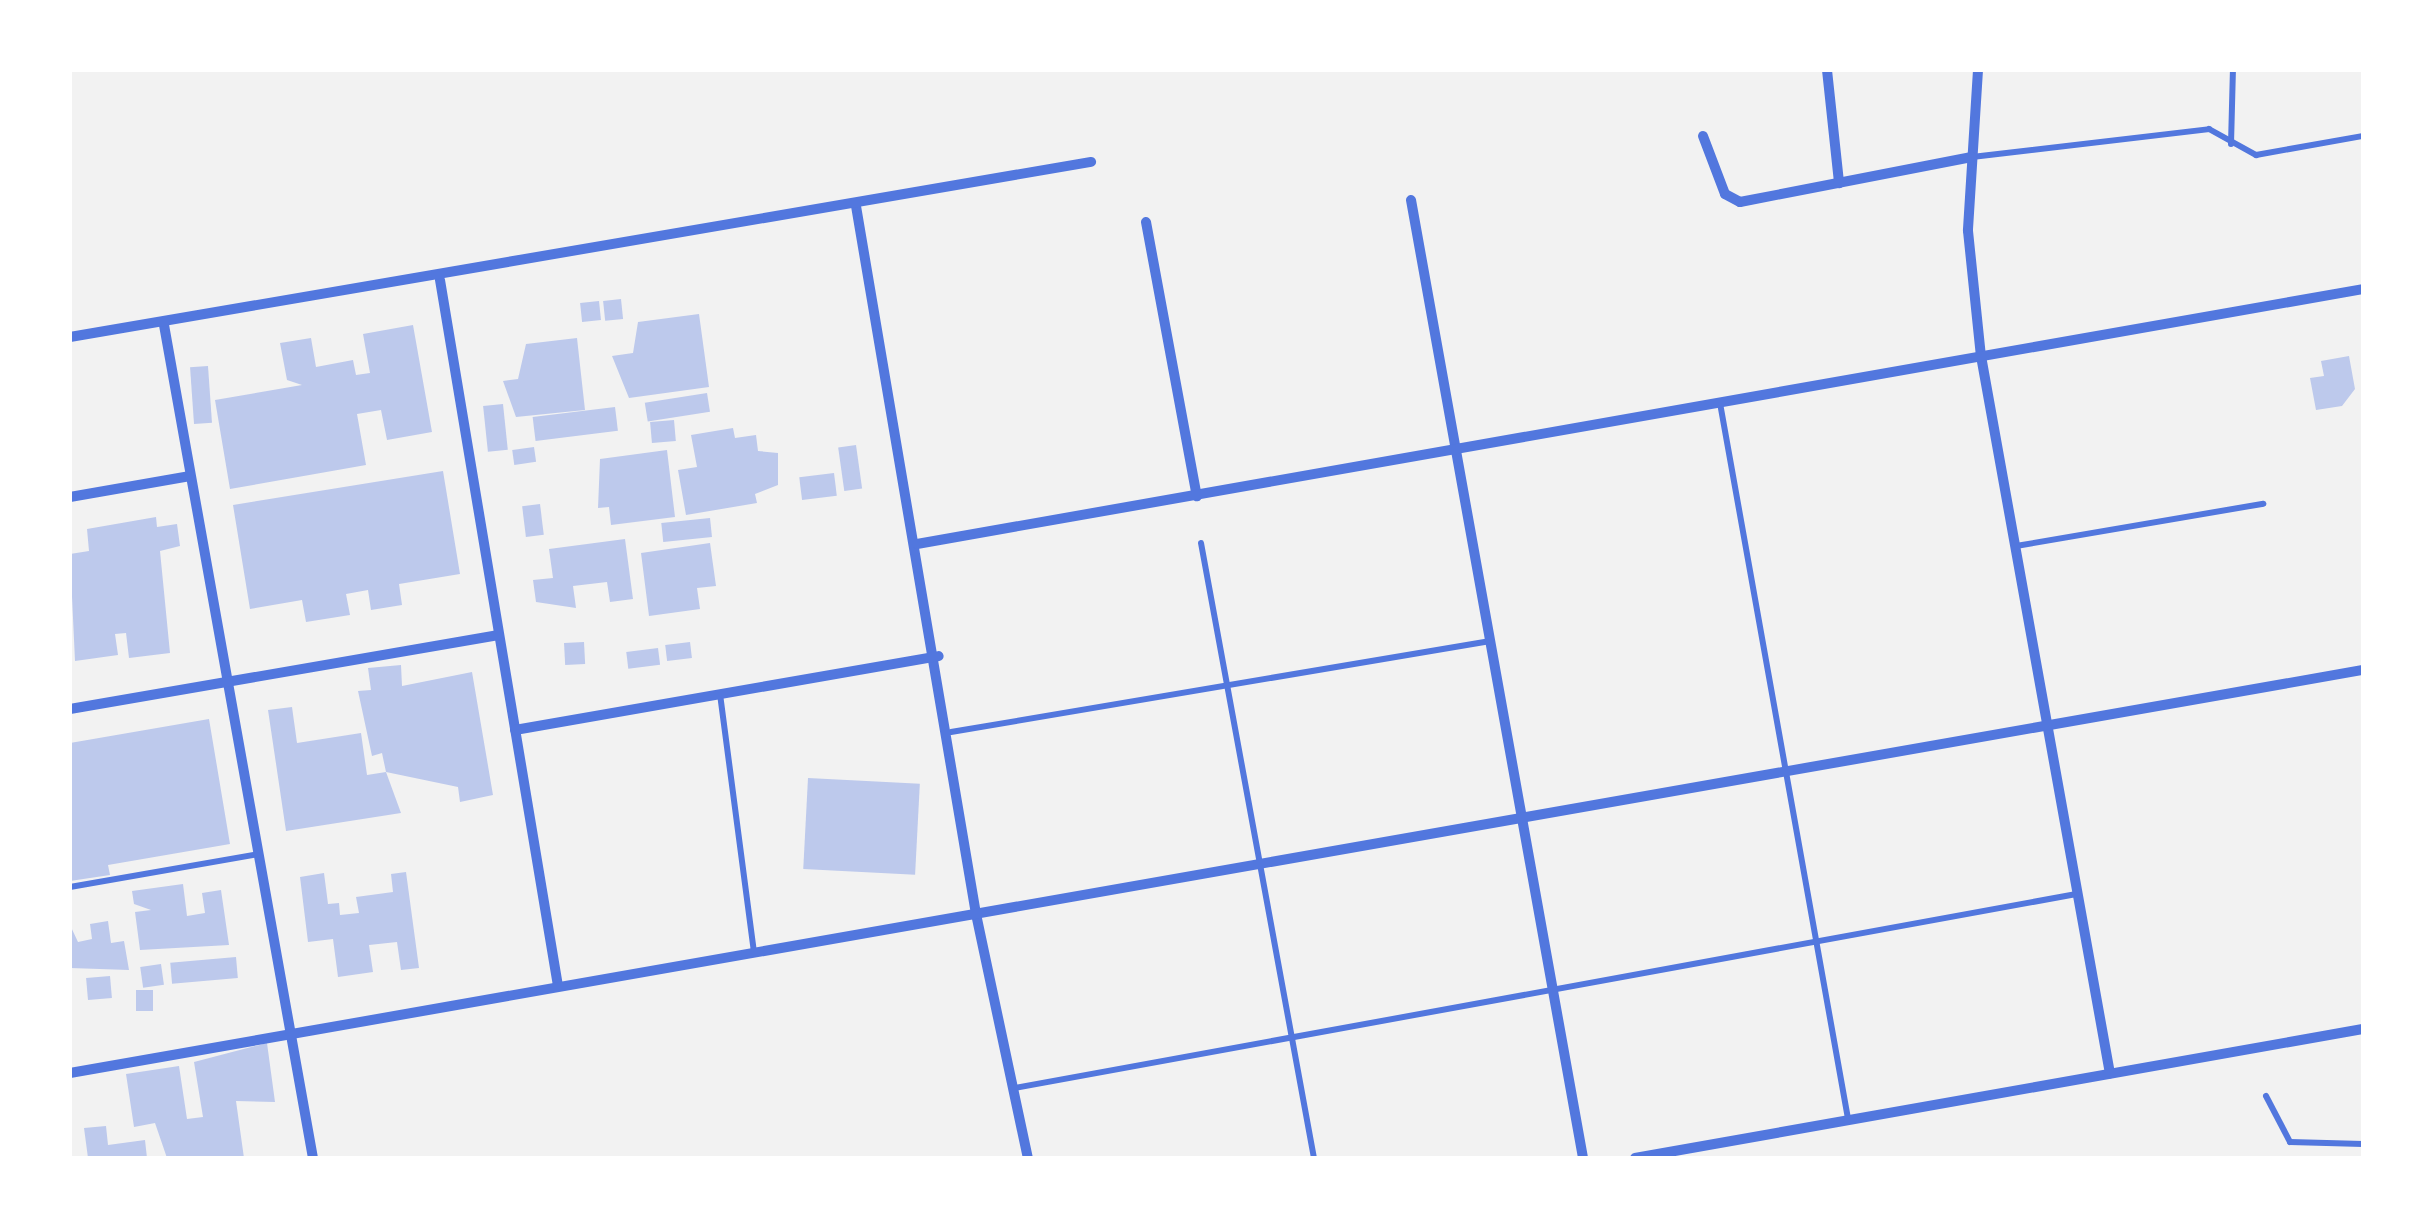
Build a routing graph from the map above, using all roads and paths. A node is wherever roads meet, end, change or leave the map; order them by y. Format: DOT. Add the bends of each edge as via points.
graph roads {
  1 [pos="1827,70"];
  2 [pos="1978,70"];
  3 [pos="2233,70"];
  4 [pos="1704,136"];
  5 [pos="2363,136"];
  6 [pos="2232,144"];
  7 [pos="1972,157"];
  8 [pos="1091,162"];
  9 [pos="1839,183"];
  10 [pos="1411,200"];
  11 [pos="856,206"];
  12 [pos="1146,222"];
  13 [pos="440,280"];
  14 [pos="2363,289"];
  15 [pos="164,325"];
  16 [pos="70,337"];
  17 [pos="1981,356"];
  18 [pos="1720,402"];
  19 [pos="1456,449"];
  20 [pos="190,476"];
  21 [pos="1197,496"];
  22 [pos="70,498"];
  23 [pos="2262,504"];
  24 [pos="1201,543"];
  25 [pos="917,544"];
  26 [pos="2015,546"];
  27 [pos="499,635"];
  28 [pos="1490,641"];
  29 [pos="939,656"];
  30 [pos="2363,670"];
  31 [pos="226,682"];
  32 [pos="1227,685"];
  33 [pos="720,694"];
  34 [pos="70,709"];
  35 [pos="2046,724"];
  36 [pos="516,730"];
  37 [pos="951,732"];
  38 [pos="1784,770"];
  39 [pos="1521,814"];
  40 [pos="259,854"];
  41 [pos="1260,859"];
  42 [pos="70,887"];
  43 [pos="2076,894"];
  44 [pos="976,914"];
  45 [pos="1816,942"];
  46 [pos="755,954"];
  47 [pos="558,986"];
  48 [pos="1553,990"];
  49 [pos="2363,1029"];
  50 [pos="290,1034"];
  51 [pos="1292,1038"];
  52 [pos="70,1073"];
  53 [pos="2110,1074"];
  54 [pos="1015,1088"];
  55 [pos="2266,1096"];
  56 [pos="1848,1120"];
  57 [pos="2363,1144"];
  58 [pos="313,1158"];
  59 [pos="1028,1158"];
  60 [pos="1314,1158"];
  61 [pos="1583,1158"];
  62 [pos="1635,1158"];
  1 -- 9 [label="street"];
  2 -- 7 [label="street"];
  3 -- 6 [label="lane"];
  4 -- 9 [label="street" via="1732,201"];
  5 -- 6 [label="lane" via="2256,155"];
  6 -- 7 [label="lane" via="2209,129"];
  7 -- 9 [label="street"];
  7 -- 17 [label="street" via="1968,232"];
  8 -- 11 [label="street"];
  10 -- 19 [label="street"];
  11 -- 13 [label="street"];
  11 -- 25 [label="street"];
  12 -- 21 [label="street"];
  13 -- 15 [label="street"];
  13 -- 27 [label="street"];
  14 -- 17 [label="street"];
  15 -- 16 [label="street"];
  15 -- 20 [label="street"];
  17 -- 18 [label="street"];
  17 -- 26 [label="street"];
  18 -- 19 [label="street"];
  18 -- 38 [label="lane"];
  19 -- 21 [label="street"];
  19 -- 28 [label="street"];
  20 -- 22 [label="street"];
  20 -- 31 [label="street"];
  21 -- 25 [label="street"];
  23 -- 26 [label="lane"];
  24 -- 32 [label="lane"];
  25 -- 29 [label="street"];
  26 -- 35 [label="street"];
  27 -- 31 [label="street"];
  27 -- 36 [label="street"];
  28 -- 32 [label="lane"];
  28 -- 39 [label="street"];
  29 -- 33 [label="street"];
  29 -- 37 [label="street"];
  30 -- 35 [label="street"];
  31 -- 34 [label="street"];
  31 -- 40 [label="street"];
  32 -- 37 [label="lane"];
  32 -- 41 [label="lane"];
  33 -- 36 [label="street"];
  33 -- 46 [label="lane"];
  35 -- 38 [label="street"];
  35 -- 43 [label="street"];
  36 -- 47 [label="street"];
  37 -- 44 [label="street"];
  38 -- 39 [label="street"];
  38 -- 45 [label="lane"];
  39 -- 41 [label="street"];
  39 -- 48 [label="street"];
  40 -- 42 [label="lane"];
  40 -- 50 [label="street"];
  41 -- 44 [label="street"];
  41 -- 51 [label="lane"];
  43 -- 45 [label="lane"];
  43 -- 53 [label="street"];
  44 -- 46 [label="street"];
  44 -- 54 [label="street"];
  45 -- 48 [label="lane"];
  45 -- 56 [label="lane"];
  46 -- 47 [label="street"];
  47 -- 50 [label="street"];
  48 -- 51 [label="lane"];
  48 -- 61 [label="street"];
  49 -- 53 [label="street"];
  50 -- 52 [label="street"];
  50 -- 58 [label="street"];
  51 -- 54 [label="lane"];
  51 -- 60 [label="lane"];
  53 -- 56 [label="street"];
  54 -- 59 [label="street"];
  55 -- 57 [label="lane" via="2290,1142"];
  56 -- 62 [label="street"];
}
